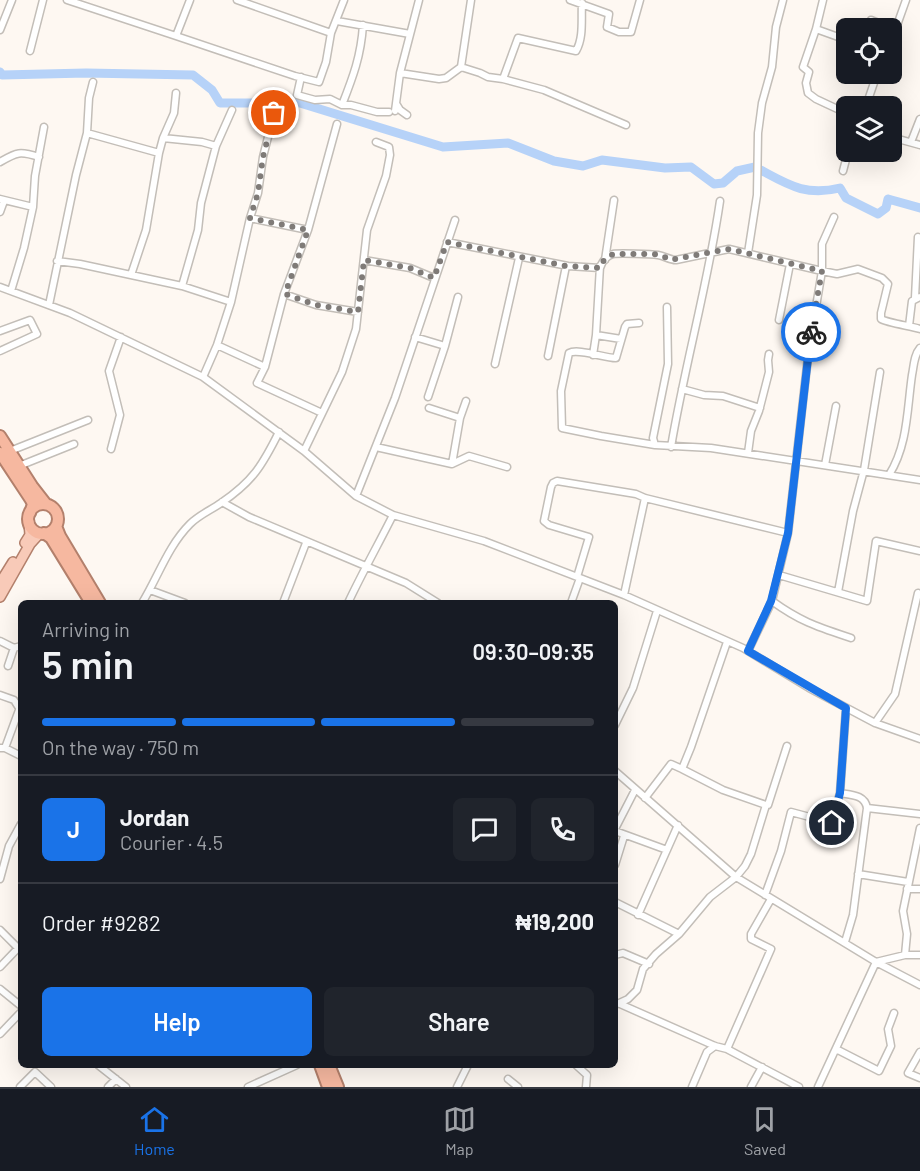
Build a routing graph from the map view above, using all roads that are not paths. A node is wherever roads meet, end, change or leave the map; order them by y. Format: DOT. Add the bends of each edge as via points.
graph roads {
  1 [pos="12,0"];
  2 [pos="43,0"];
  3 [pos="67,0"];
  4 [pos="190,0"];
  5 [pos="237,0"];
  6 [pos="344,0"];
  7 [pos="419,0"];
  8 [pos="471,0"];
  9 [pos="570,0"];
  10 [pos="640,0"];
  11 [pos="783,0"];
  12 [pos="906,0"];
  13 [pos="821,1"];
  14 [pos="582,3"];
  15 [pos="898,18"];
  16 [pos="337,21"];
  17 [pos="363,25"];
  18 [pos="816,29"];
  19 [pos="0,30"];
  20 [pos="332,33"];
  21 [pos="410,34"];
  22 [pos="176,36"];
  23 [pos="836,36"];
  24 [pos="30,51"];
  25 [pos="461,67"];
  26 [pos="400,73"];
  27 [pos="300,77"];
  28 [pos="503,79"];
  29 [pos="93,82"];
  30 [pos="176,93"];
  31 [pos="342,105"];
  32 [pos="836,108"];
  33 [pos="394,109"];
  34 [pos="232,110"];
  35 [pos="274,113"];
  36 [pos="407,115"];
  37 [pos="920,119"];
  38 [pos="337,124"];
  39 [pos="626,124"];
  40 [pos="44,127"];
  41 [pos="87,133"];
  42 [pos="163,138"];
  43 [pos="902,140"];
  44 [pos="376,142"];
  45 [pos="911,142"];
  46 [pos="920,145"];
  47 [pos="216,146"];
  48 [pos="159,153"];
  49 [pos="39,157"];
  50 [pos="0,162"];
  51 [pos="845,162"];
  52 [pos="843,171"];
  53 [pos="2,200"];
  54 [pos="614,200"];
  55 [pos="720,201"];
  56 [pos="33,207"];
  57 [pos="0,212"];
  58 [pos="834,217"];
  59 [pos="250,218"];
  60 [pos="455,220"];
  61 [pos="308,230"];
  62 [pos="918,237"];
  63 [pos="447,242"];
  64 [pos="712,252"];
  65 [pos="748,253"];
  66 [pos="519,258"];
  67 [pos="364,260"];
  68 [pos="57,261"];
  69 [pos="602,263"];
  70 [pos="790,264"];
  71 [pos="566,266"];
  72 [pos="822,271"];
  73 [pos="131,275"];
  74 [pos="434,278"];
  75 [pos="182,286"];
  76 [pos="0,287"];
  77 [pos="11,291"];
  78 [pos="285,294"];
  79 [pos="458,297"];
  80 [pos="917,298"];
  81 [pos="231,302"];
  82 [pos="49,305"];
  83 [pos="667,307"];
  84 [pos="358,312"];
  85 [pos="779,320"];
  86 [pos="639,323"];
  87 [pos="909,326"];
  88 [pos="920,329"];
  89 [pos="0,331"];
  90 [pos="596,335"];
  91 [pos="121,337"];
  92 [pos="415,337"];
  93 [pos="621,339"];
  94 [pos="217,345"];
  95 [pos="445,346"];
  96 [pos="920,348"];
  97 [pos="0,351"];
  98 [pos="769,354"];
  99 [pos="548,356"];
  100 [pos="593,356"];
  101 [pos="495,364"];
  102 [pos="265,367"];
  103 [pos="880,372"];
  104 [pos="203,377"];
  105 [pos="682,389"];
  106 [pos="428,397"];
  107 [pos="466,401"];
  108 [pos="836,406"];
  109 [pos="429,408"];
  110 [pos="759,408"];
  111 [pos="322,413"];
  112 [pos="460,418"];
  113 [pos="88,420"];
  114 [pos="279,432"];
  115 [pos="0,436"];
  116 [pos="74,444"];
  117 [pos="655,445"];
  118 [pos="376,447"];
  119 [pos="671,447"];
  120 [pos="111,449"];
  121 [pos="304,451"];
  122 [pos="5,452"];
  123 [pos="748,453"];
  124 [pos="797,461"];
  125 [pos="452,464"];
  126 [pos="825,465"];
  127 [pos="19,466"];
  128 [pos="507,467"];
  129 [pos="864,470"];
  130 [pos="889,475"];
  131 [pos="920,480"];
  132 [pos="356,496"];
  133 [pos="645,498"];
  134 [pos="222,502"];
  135 [pos="46,504"];
  136 [pos="393,515"];
  137 [pos="29,518"];
  138 [pos="56,526"];
  139 [pos="42,533"];
  140 [pos="788,533"];
  141 [pos="306,543"];
  142 [pos="920,552"];
  143 [pos="366,566"];
  144 [pos="779,574"];
  145 [pos="579,577"];
  146 [pos="0,583"];
  147 [pos="150,590"];
  148 [pos="838,592"];
  149 [pos="920,594"];
  150 [pos="624,595"];
  151 [pos="0,597"];
  152 [pos="89,600"];
  153 [pos="98,600"];
  154 [pos="144,600"];
  155 [pos="177,600"];
  156 [pos="284,600"];
  157 [pos="349,600"];
  158 [pos="433,600"];
  159 [pos="572,600"];
  160 [pos="771,601"];
  161 [pos="657,611"];
  162 [pos="851,638"];
  163 [pos="0,641"];
  164 [pos="727,642"];
  165 [pos="18,647"];
  166 [pos="748,651"];
  167 [pos="8,666"];
  168 [pos="0,695"];
  169 [pos="18,707"];
  170 [pos="846,708"];
  171 [pos="18,715"];
  172 [pos="618,719"];
  173 [pos="875,723"];
  174 [pos="920,739"];
  175 [pos="787,746"];
  176 [pos="3,748"];
  177 [pos="18,755"];
  178 [pos="682,769"];
  179 [pos="618,774"];
  180 [pos="635,790"];
  181 [pos="840,793"];
  182 [pos="645,798"];
  183 [pos="766,806"];
  184 [pos="867,808"];
  185 [pos="920,814"];
  186 [pos="618,824"];
  187 [pos="678,825"];
  188 [pos="920,828"];
  189 [pos="18,830"];
  190 [pos="618,832"];
  191 [pos="624,836"];
  192 [pos="667,850"];
  193 [pos="618,855"];
  194 [pos="858,874"];
  195 [pos="736,877"];
  196 [pos="0,879"];
  197 [pos="908,886"];
  198 [pos="920,889"];
  199 [pos="768,897"];
  200 [pos="618,904"];
  201 [pos="638,915"];
  202 [pos="0,930"];
  203 [pos="679,934"];
  204 [pos="845,942"];
  205 [pos="18,945"];
  206 [pos="18,947"];
  207 [pos="618,954"];
  208 [pos="920,955"];
  209 [pos="905,956"];
  210 [pos="876,962"];
  211 [pos="649,964"];
  212 [pos="0,967"];
  213 [pos="920,985"];
  214 [pos="0,989"];
  215 [pos="18,1004"];
  216 [pos="618,1004"];
  217 [pos="618,1005"];
  218 [pos="894,1013"];
  219 [pos="18,1015"];
  220 [pos="0,1034"];
  221 [pos="715,1047"];
  222 [pos="727,1049"];
  223 [pos="836,1049"];
  224 [pos="920,1052"];
  225 [pos="762,1067"];
  226 [pos="102,1068"];
  227 [pos="290,1068"];
  228 [pos="321,1068"];
  229 [pos="330,1068"];
  230 [pos="466,1068"];
  231 [pos="579,1068"];
  232 [pos="920,1078"];
  233 [pos="116,1079"];
  234 [pos="508,1079"];
  235 [pos="20,1087"];
  236 [pos="51,1087"];
  237 [pos="108,1087"];
  238 [pos="126,1087"];
  239 [pos="248,1087"];
  240 [pos="328,1087"];
  241 [pos="338,1087"];
  242 [pos="457,1087"];
  243 [pos="518,1087"];
  244 [pos="586,1087"];
  245 [pos="692,1087"];
  246 [pos="751,1087"];
  247 [pos="799,1087"];
  248 [pos="818,1087"];
  1 -- 19 [label="street"];
  2 -- 24 [label="street"];
  3 -- 22 [label="street"];
  4 -- 22 [label="street"];
  5 -- 20 [label="street"];
  6 -- 16 [label="street"];
  7 -- 21 [label="street"];
  8 -- 25 [label="street"];
  9 -- 14 [label="street"];
  10 -- 14 [label="street" via="631,32 607,27 609,14"];
  11 -- 65 [label="street" via="762,103 757,195"];
  12 -- 15 [label="street"];
  13 -- 18 [label="street"];
  14 -- 28 [label="street" via="582,31 576,51 518,38"];
  16 -- 17 [label="street"];
  16 -- 20 [label="street"];
  17 -- 21 [label="street"];
  17 -- 31 [label="street" via="361,51"];
  18 -- 23 [label="street"];
  18 -- 32 [label="street" via="803,67 809,72 808,93"];
  20 -- 27 [label="street" via="319,82"];
  21 -- 26 [label="street"];
  22 -- 27 [label="street"];
  25 -- 26 [label="street" via="439,79"];
  25 -- 28 [label="street"];
  26 -- 33 [label="street"];
  27 -- 31 [label="street" via="297,95 330,99"];
  28 -- 39 [label="street" via="544,90"];
  29 -- 41 [label="street"];
  30 -- 42 [label="street" via="174,112"];
  31 -- 33 [label="street" via="377,112"];
  33 -- 36 [label="street"];
  34 -- 47 [label="street"];
  35 -- 59 [label="street"];
  37 -- 45 [label="street"];
  38 -- 61 [label="street"];
  40 -- 49 [label="street"];
  41 -- 48 [label="street"];
  41 -- 68 [label="street"];
  42 -- 47 [label="street"];
  42 -- 48 [label="street"];
  43 -- 45 [label="street"];
  44 -- 67 [label="street" via="389,147 390,155 367,230"];
  45 -- 46 [label="street"];
  47 -- 75 [label="street"];
  48 -- 73 [label="street" via="146,230"];
  49 -- 50 [label="street" via="23,152"];
  49 -- 56 [label="street"];
  51 -- 52 [label="street"];
  53 -- 56 [label="street"];
  53 -- 57 [label="street"];
  54 -- 69 [label="street"];
  55 -- 64 [label="street"];
  56 -- 77 [label="street"];
  58 -- 72 [label="street" via="822,244"];
  59 -- 61 [label="street"];
  59 -- 81 [label="street"];
  60 -- 63 [label="street"];
  61 -- 78 [label="street"];
  62 -- 80 [label="street"];
  63 -- 66 [label="street"];
  63 -- 74 [label="street"];
  64 -- 65 [label="street" via="729,249"];
  64 -- 69 [label="street" via="676,260 652,254 613,254"];
  64 -- 105 [label="street"];
  65 -- 70 [label="street"];
  66 -- 71 [label="street"];
  66 -- 101 [label="street"];
  67 -- 74 [label="street" via="410,268"];
  67 -- 84 [label="street"];
  68 -- 73 [label="street"];
  68 -- 82 [label="street"];
  69 -- 71 [label="street" via="600,268"];
  69 -- 90 [label="street"];
  70 -- 72 [label="street"];
  70 -- 85 [label="street"];
  71 -- 99 [label="street"];
  72 -- 87 [label="street" via="858,269 882,278 888,284 881,319"];
  72 -- 124 [label="street"];
  73 -- 75 [label="street"];
  74 -- 92 [label="street"];
  75 -- 81 [label="street"];
  76 -- 77 [label="street"];
  77 -- 82 [label="street"];
  78 -- 84 [label="street" via="316,305"];
  78 -- 102 [label="street"];
  79 -- 95 [label="street"];
  80 -- 87 [label="street" via="912,301"];
  81 -- 94 [label="street"];
  82 -- 91 [label="street"];
  83 -- 117 [label="street" via="668,364 653,438"];
  84 -- 111 [label="street" via="342,372"];
  86 -- 93 [label="street" via="627,324"];
  87 -- 88 [label="street"];
  89 -- 97 [label="street" via="30,320 37,334"];
  90 -- 93 [label="street"];
  90 -- 100 [label="street"];
  91 -- 104 [label="street"];
  91 -- 120 [label="street" via="109,371 120,415"];
  92 -- 95 [label="street"];
  92 -- 118 [label="street"];
  93 -- 100 [label="street" via="616,358"];
  94 -- 102 [label="street"];
  94 -- 104 [label="street"];
  95 -- 106 [label="street"];
  96 -- 130 [label="street" via="908,397 905,432 898,460"];
  98 -- 110 [label="street" via="769,372"];
  100 -- 117 [label="street" via="569,352 561,391 562,428"];
  102 -- 111 [label="street" via="257,383"];
  103 -- 129 [label="street"];
  104 -- 114 [label="street"];
  105 -- 110 [label="street" via="723,396"];
  105 -- 119 [label="street"];
  107 -- 112 [label="street"];
  108 -- 126 [label="street"];
  109 -- 112 [label="street"];
  110 -- 123 [label="street"];
  111 -- 121 [label="street"];
  112 -- 125 [label="street"];
  113 -- 122 [label="street"];
  114 -- 121 [label="street"];
  114 -- 134 [label="street" via="255,476"];
  115 -- 122 [label="highway"];
  116 -- 127 [label="street"];
  117 -- 119 [label="street"];
  118 -- 125 [label="street"];
  118 -- 132 [label="street"];
  119 -- 123 [label="street"];
  121 -- 132 [label="street"];
  122 -- 127 [label="highway"];
  122 -- 137 [label="highway" via="33,504"];
  123 -- 124 [label="street"];
  124 -- 126 [label="street"];
  124 -- 140 [label="street"];
  125 -- 128 [label="street" via="469,456"];
  126 -- 129 [label="street"];
  127 -- 135 [label="highway"];
  129 -- 130 [label="street"];
  129 -- 148 [label="street"];
  130 -- 131 [label="street"];
  132 -- 136 [label="street"];
  133 -- 140 [label="street"];
  133 -- 145 [label="street" via="553,483 544,521 589,537"];
  133 -- 150 [label="street"];
  134 -- 141 [label="street"];
  134 -- 147 [label="street" via="189,525 164,560"];
  135 -- 137 [label="highway" via="36,506"];
  135 -- 138 [label="highway" via="56,512"];
  136 -- 143 [label="street"];
  136 -- 145 [label="street" via="484,541"];
  137 -- 139 [label="highway" via="33,529"];
  137 -- 146 [label="main road" via="30,535"];
  138 -- 139 [label="highway"];
  138 -- 153 [label="highway"];
  139 -- 151 [label="main road" via="30,544"];
  139 -- 152 [label="highway" via="51,538"];
  140 -- 144 [label="street"];
  141 -- 143 [label="street"];
  141 -- 156 [label="street"];
  142 -- 148 [label="street" via="876,541 867,601"];
  143 -- 157 [label="street"];
  143 -- 158 [label="street"];
  144 -- 148 [label="street"];
  144 -- 160 [label="street"];
  145 -- 150 [label="street"];
  145 -- 159 [label="street"];
  147 -- 154 [label="street"];
  147 -- 155 [label="street"];
  149 -- 173 [label="street" via="895,694"];
  150 -- 161 [label="street"];
  160 -- 162 [label="street" via="808,625"];
  160 -- 166 [label="street"];
  161 -- 164 [label="street"];
  161 -- 172 [label="street" via="633,688"];
  163 -- 165 [label="street"];
  164 -- 166 [label="street"];
  164 -- 178 [label="street"];
  165 -- 167 [label="street"];
  166 -- 170 [label="street"];
  168 -- 169 [label="street" via="15,700"];
  170 -- 173 [label="street"];
  170 -- 181 [label="street"];
  171 -- 176 [label="street"];
  173 -- 174 [label="street"];
  175 -- 183 [label="street"];
  176 -- 177 [label="street"];
  178 -- 182 [label="street" via="670,764"];
  178 -- 183 [label="street"];
  179 -- 180 [label="street"];
  180 -- 182 [label="street"];
  180 -- 186 [label="street"];
  181 -- 184 [label="street" via="863,798"];
  181 -- 199 [label="street" via="832,823 791,812"];
  182 -- 187 [label="street"];
  183 -- 195 [label="street" via="751,854"];
  184 -- 185 [label="street"];
  184 -- 194 [label="street"];
  187 -- 192 [label="street"];
  187 -- 195 [label="street"];
  188 -- 197 [label="street"];
  189 -- 196 [label="street"];
  190 -- 191 [label="street"];
  191 -- 192 [label="street"];
  191 -- 193 [label="street"];
  192 -- 201 [label="street"];
  194 -- 197 [label="street"];
  194 -- 204 [label="street"];
  195 -- 199 [label="street"];
  195 -- 203 [label="street" via="710,897"];
  197 -- 198 [label="street"];
  197 -- 209 [label="street" via="903,911"];
  199 -- 204 [label="street"];
  199 -- 222 [label="street" via="751,939 771,949"];
  200 -- 201 [label="street"];
  201 -- 203 [label="street"];
  202 -- 205 [label="street"];
  203 -- 211 [label="street"];
  204 -- 210 [label="street"];
  206 -- 212 [label="street"];
  207 -- 211 [label="street"];
  208 -- 209 [label="street"];
  209 -- 210 [label="street"];
  210 -- 213 [label="street"];
  210 -- 223 [label="street"];
  211 -- 216 [label="street" via="643,969 637,990"];
  214 -- 215 [label="street"];
  217 -- 221 [label="street"];
  218 -- 223 [label="street" via="888,1029 891,1046 879,1071"];
  219 -- 220 [label="street"];
  221 -- 222 [label="street"];
  221 -- 245 [label="street" via="707,1052"];
  222 -- 225 [label="street"];
  223 -- 248 [label="street"];
  224 -- 232 [label="street" via="908,1073"];
  225 -- 246 [label="street"];
  225 -- 247 [label="street"];
  226 -- 233 [label="street"];
  227 -- 239 [label="street"];
  228 -- 240 [label="highway"];
  229 -- 241 [label="highway"];
  230 -- 242 [label="street"];
  231 -- 244 [label="street" via="587,1075"];
  233 -- 237 [label="street"];
  233 -- 238 [label="street"];
  234 -- 243 [label="street"];
  235 -- 236 [label="street" via="35,1072"];
}
